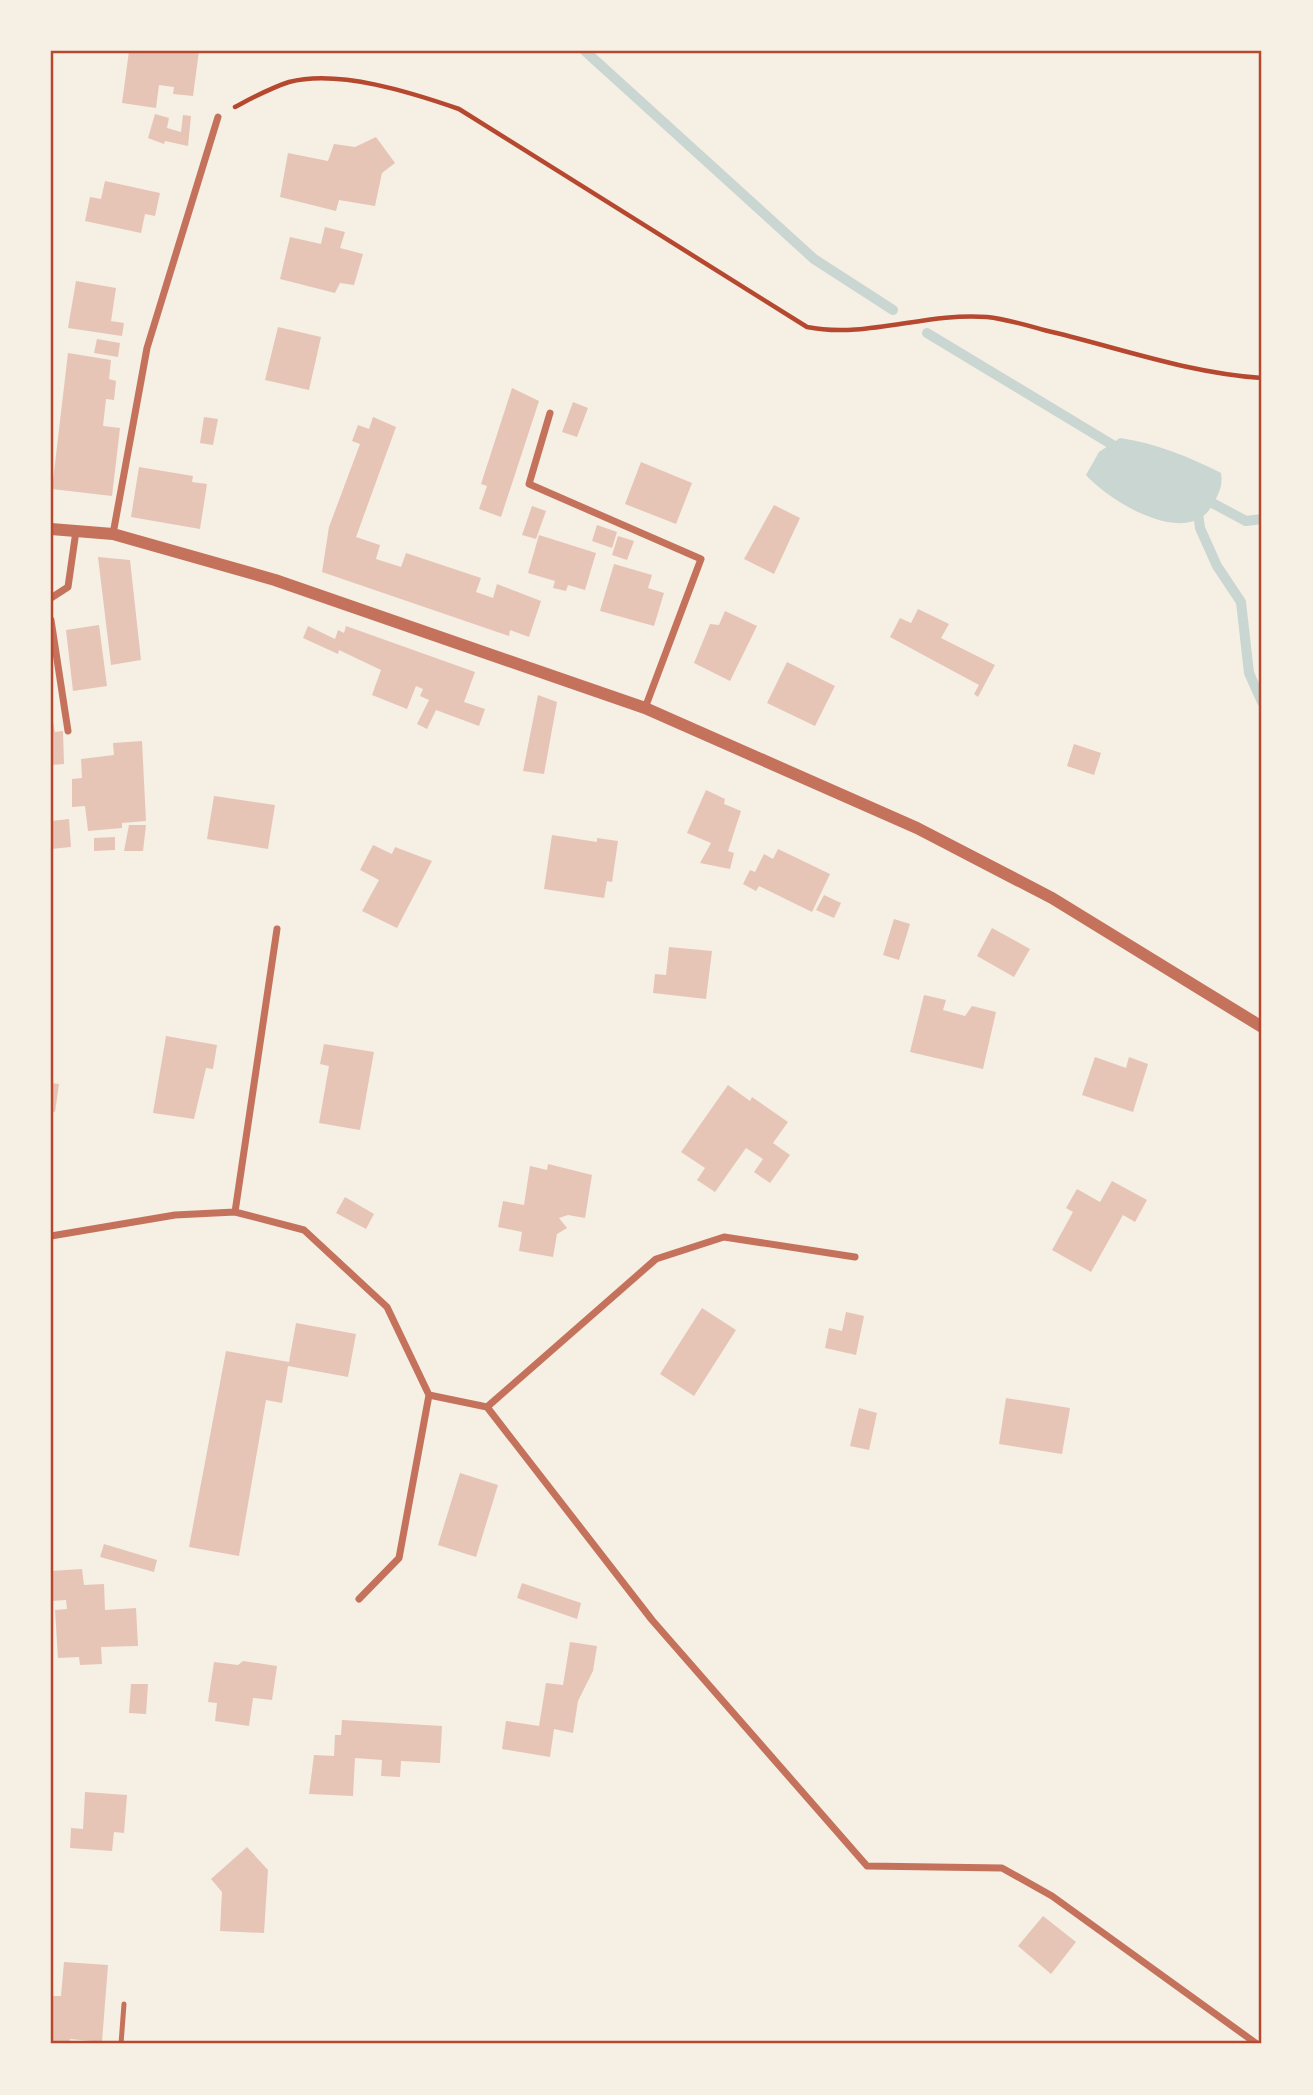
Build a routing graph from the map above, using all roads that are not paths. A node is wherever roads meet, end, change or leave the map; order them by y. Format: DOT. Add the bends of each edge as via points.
graph roads {
  1 [pos="218,117"];
  2 [pos="550,413"];
  3 [pos="51,529"];
  4 [pos="76,531"];
  5 [pos="113,534"];
  6 [pos="51,598"];
  7 [pos="51,620"];
  8 [pos="645,708"];
  9 [pos="68,731"];
  10 [pos="277,929"];
  11 [pos="1262,1027"];
  12 [pos="235,1213"];
  13 [pos="51,1236"];
  14 [pos="855,1257"];
  15 [pos="429,1395"];
  16 [pos="487,1407"];
  17 [pos="359,1599"];
  18 [pos="124,2004"];
  19 [pos="121,2044"];
  20 [pos="1256,2044"];
  1 -- 5 [label="street" via="147,348"];
  2 -- 8 [label="street" via="529,484 701,559"];
  3 -- 4 [label="street"];
  4 -- 5 [label="street"];
  4 -- 6 [label="street" via="68,587"];
  5 -- 8 [label="street" via="275,580"];
  7 -- 9 [label="street"];
  8 -- 11 [label="street" via="916,828 1052,898"];
  10 -- 12 [label="street"];
  12 -- 13 [label="street" via="175,1215"];
  12 -- 15 [label="street" via="304,1230 378,1298 387,1307"];
  14 -- 16 [label="street" via="724,1237 656,1259"];
  15 -- 16 [label="street"];
  15 -- 17 [label="street" via="399,1558"];
  16 -- 20 [label="street" via="652,1620 867,1866 1002,1868 1052,1896"];
  18 -- 19 [label="lane"];
}
